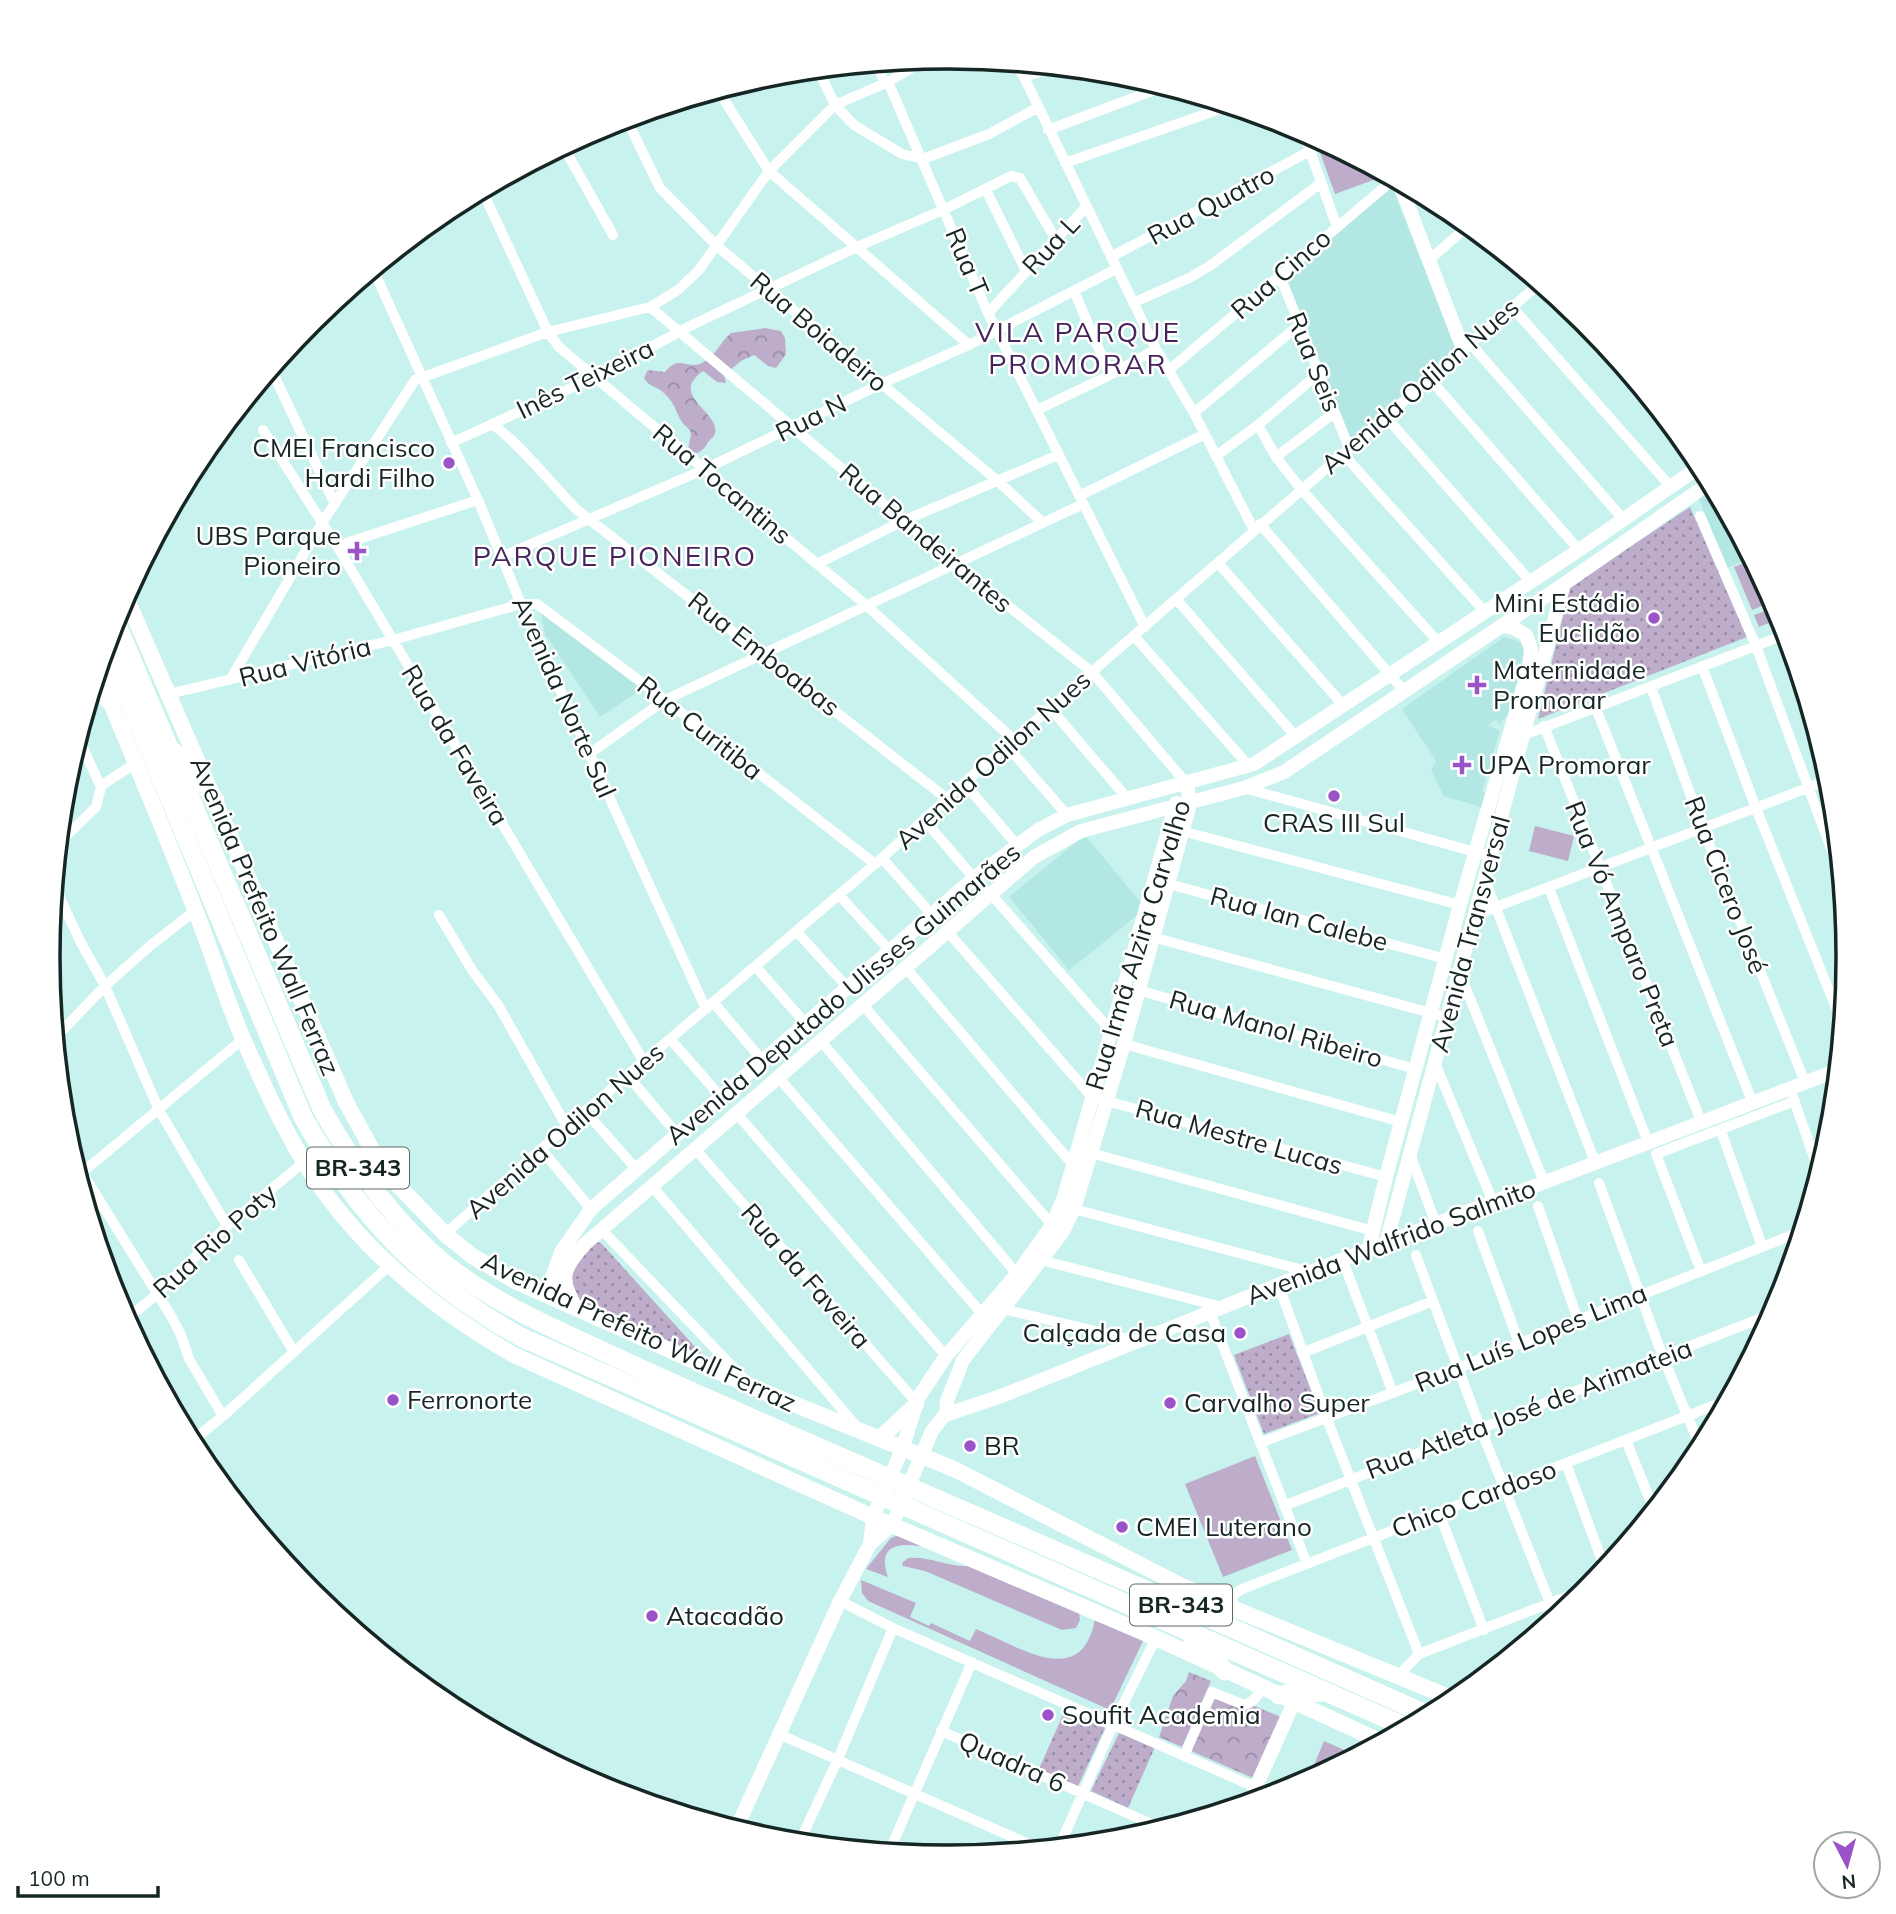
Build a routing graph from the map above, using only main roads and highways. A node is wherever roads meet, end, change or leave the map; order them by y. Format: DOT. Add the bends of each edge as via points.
graph roads {
  1 [pos="131,608"];
  2 [pos="121,634"];
  3 [pos="107,671"];
  4 [pos="109,700"];
  5 [pos="169,748"];
  6 [pos="215,800"];
  7 [pos="917,1402"];
  8 [pos="879,1439"];
  9 [pos="926,1506"];
  10 [pos="1185,1629"];
  11 [pos="1225,1671"];
  12 [pos="1326,1692"];
  13 [pos="1278,1695"];
  14 [pos="1444,1695"];
  15 [pos="1418,1711"];
  16 [pos="1397,1723"];
  17 [pos="1372,1737"];
  1 -- 6 [label="main road, Avenida Prefeito Wall Ferraz"];
  2 -- 5 [label="highway, Avenida Prefeito Wall Ferraz / BR-343"];
  3 -- 4 [label="highway"];
  3 -- 9 [label="highway, Avenida Prefeito Wall Ferraz / BR-343" via="303,1117 341,1180 371,1218 430,1278 523,1338 858,1487"];
  4 -- 11 [label="main road" via="243,1039 287,1132 342,1213 430,1301 514,1355"];
  5 -- 6 [label="highway" via="198,775"];
  5 -- 9 [label="highway, Avenida Prefeito Wall Ferraz / BR-343" via="322,1110 357,1166 423,1243 475,1285 532,1319 870,1469"];
  6 -- 8 [label="main road, Avenida Prefeito Wall Ferraz" via="364,1138 391,1178 445,1234 472,1256 540,1293"];
  7 -- 8 [label="main road"];
  8 -- 14 [label="main road, Avenida Prefeito Wall Ferraz" via="1009,1496 1178,1584"];
  9 -- 10 [label="highway, Avenida Prefeito Wall Ferraz / BR-343"];
  9 -- 15 [label="highway, Avenida Prefeito Wall Ferraz / BR-343" via="1122,1578"];
  10 -- 11 [label="highway"];
  10 -- 12 [label="highway, Avenida Prefeito Wall Ferraz / BR-343"];
  11 -- 13 [label="main road"];
  12 -- 13 [label="highway"];
  12 -- 16 [label="highway, Avenida Prefeito Wall Ferraz / BR-343"];
  13 -- 17 [label="main road"];
}
